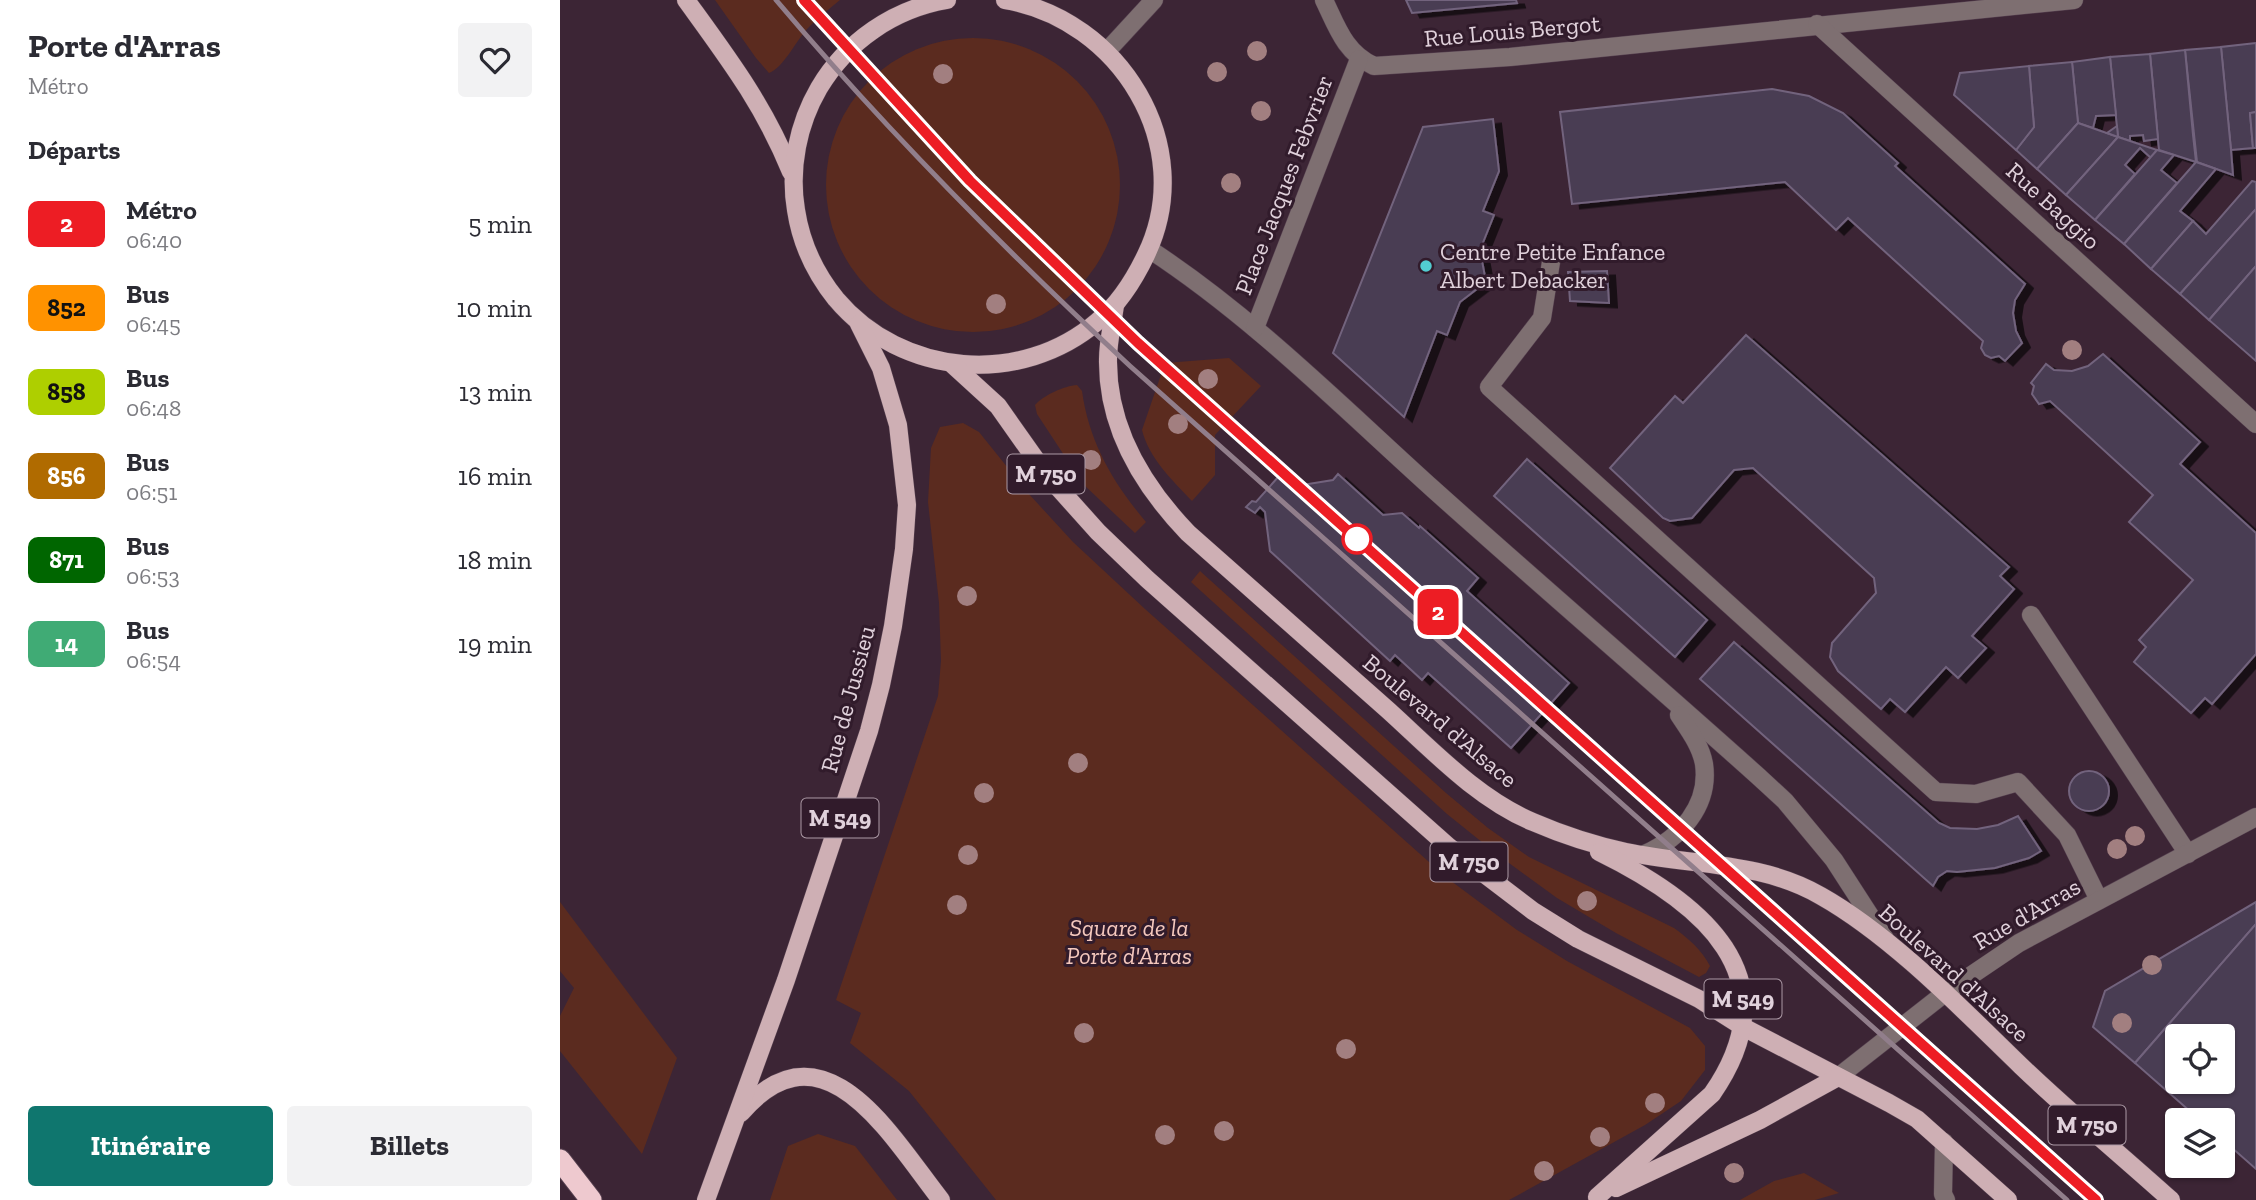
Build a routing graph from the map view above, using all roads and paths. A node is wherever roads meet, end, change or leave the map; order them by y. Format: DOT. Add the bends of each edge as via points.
graph roads {
  1 [pos="686,0"];
  2 [pos="1005,0"];
  3 [pos="1154,0"];
  4 [pos="1324,0"];
  5 [pos="2074,0"];
  6 [pos="939,1"];
  7 [pos="1035,4"];
  8 [pos="1817,24"];
  9 [pos="1107,51"];
  10 [pos="1359,59"];
  11 [pos="793,178"];
  12 [pos="1149,249"];
  13 [pos="1551,262"];
  14 [pos="1115,305"];
  15 [pos="857,321"];
  16 [pos="1255,328"];
  17 [pos="952,364"];
  18 [pos="2256,424"];
  19 [pos="2031,615"];
  20 [pos="1665,695"];
  21 [pos="2256,817"];
  22 [pos="1561,833"];
  23 [pos="2188,853"];
  24 [pos="1645,854"];
  25 [pos="2099,900"];
  26 [pos="1889,945"];
  27 [pos="1945,993"];
  28 [pos="1743,1027"];
  29 [pos="1838,1077"];
  30 [pos="734,1121"];
  31 [pos="1944,1142"];
  32 [pos="560,1160"];
  33 [pos="1942,1198"];
  34 [pos="1595,1199"];
  35 [pos="592,1200"];
  36 [pos="706,1200"];
  37 [pos="941,1200"];
  38 [pos="2008,1200"];
  39 [pos="2171,1200"];
  1 -- 11 [label="main road" via="751,89"];
  2 -- 7 [label="main road"];
  3 -- 9 [label="street"];
  4 -- 10 [label="street"];
  5 -- 8 [label="street, Rue Louis Bergot"];
  6 -- 11 [label="main road" via="880,25 834,65 804,118"];
  7 -- 9 [label="main road" via="1074,25"];
  8 -- 10 [label="street, Rue Louis Bergot" via="1403,66 1374,66"];
  8 -- 18 [label="street, Rue Baggio"];
  9 -- 12 [label="main road" via="1144,103 1158,143 1160,208"];
  10 -- 16 [label="street, Place Jacques Febvrier"];
  11 -- 15 [label="main road" via="797,218 810,256 830,291"];
  12 -- 14 [label="main road" via="1135,279"];
  12 -- 16 [label="street"];
  13 -- 25 [label="street" via="1542,318 1489,387 1937,792 1976,794 2018,782 2067,835"];
  14 -- 17 [label="main road" via="1086,331 1056,349 988,366"];
  14 -- 22 [label="main road, Boulevard d'Alsace / M 750" via="1108,357 1119,426 1133,461 1168,512 1460,774 1514,814"];
  15 -- 17 [label="main road" via="901,349"];
  15 -- 30 [label="main road, Rue de Jussieu / M 549" via="881,368 898,425 907,505 893,626 869,731"];
  16 -- 20 [label="street"];
  17 -- 28 [label="main road, M 750" via="998,406 1046,474 1098,532 1449,847 1554,925 1699,999"];
  19 -- 23 [label="street"];
  20 -- 24 [label="street" via="1699,748 1704,780 1689,821 1671,841"];
  20 -- 26 [label="street" via="1784,802 1834,860"];
  21 -- 23 [label="street, Rue d'Arras"];
  22 -- 24 [label="main road, Boulevard d'Alsace / M 750"];
  22 -- 28 [label="main road, M 549" via="1613,859 1693,910 1718,937 1736,969 1744,995"];
  23 -- 25 [label="street, Rue d'Arras"];
  24 -- 26 [label="main road, Boulevard d'Alsace / M 750" via="1769,873 1802,885"];
  25 -- 27 [label="street, Rue d'Arras" via="2019,943"];
  26 -- 27 [label="main road, Boulevard d'Alsace / M 750"];
  27 -- 29 [label="street, Rue d'Arras"];
  27 -- 39 [label="main road, Boulevard d'Alsace / M 750"];
  28 -- 29 [label="main road, M 750"];
  28 -- 34 [label="main road, M 549" via="1730,1065 1712,1094"];
  29 -- 31 [label="main road, M 750" via="1917,1119"];
  29 -- 34 [label="main road, M 549"];
  30 -- 36 [label="main road, M 549"];
  30 -- 37 [label="main road" via="764,1089 780,1080 819,1078 855,1096 870,1110"];
  31 -- 33 [label="street"];
  31 -- 38 [label="main road, M 750"];
  32 -- 35 [label="highway"];
}
